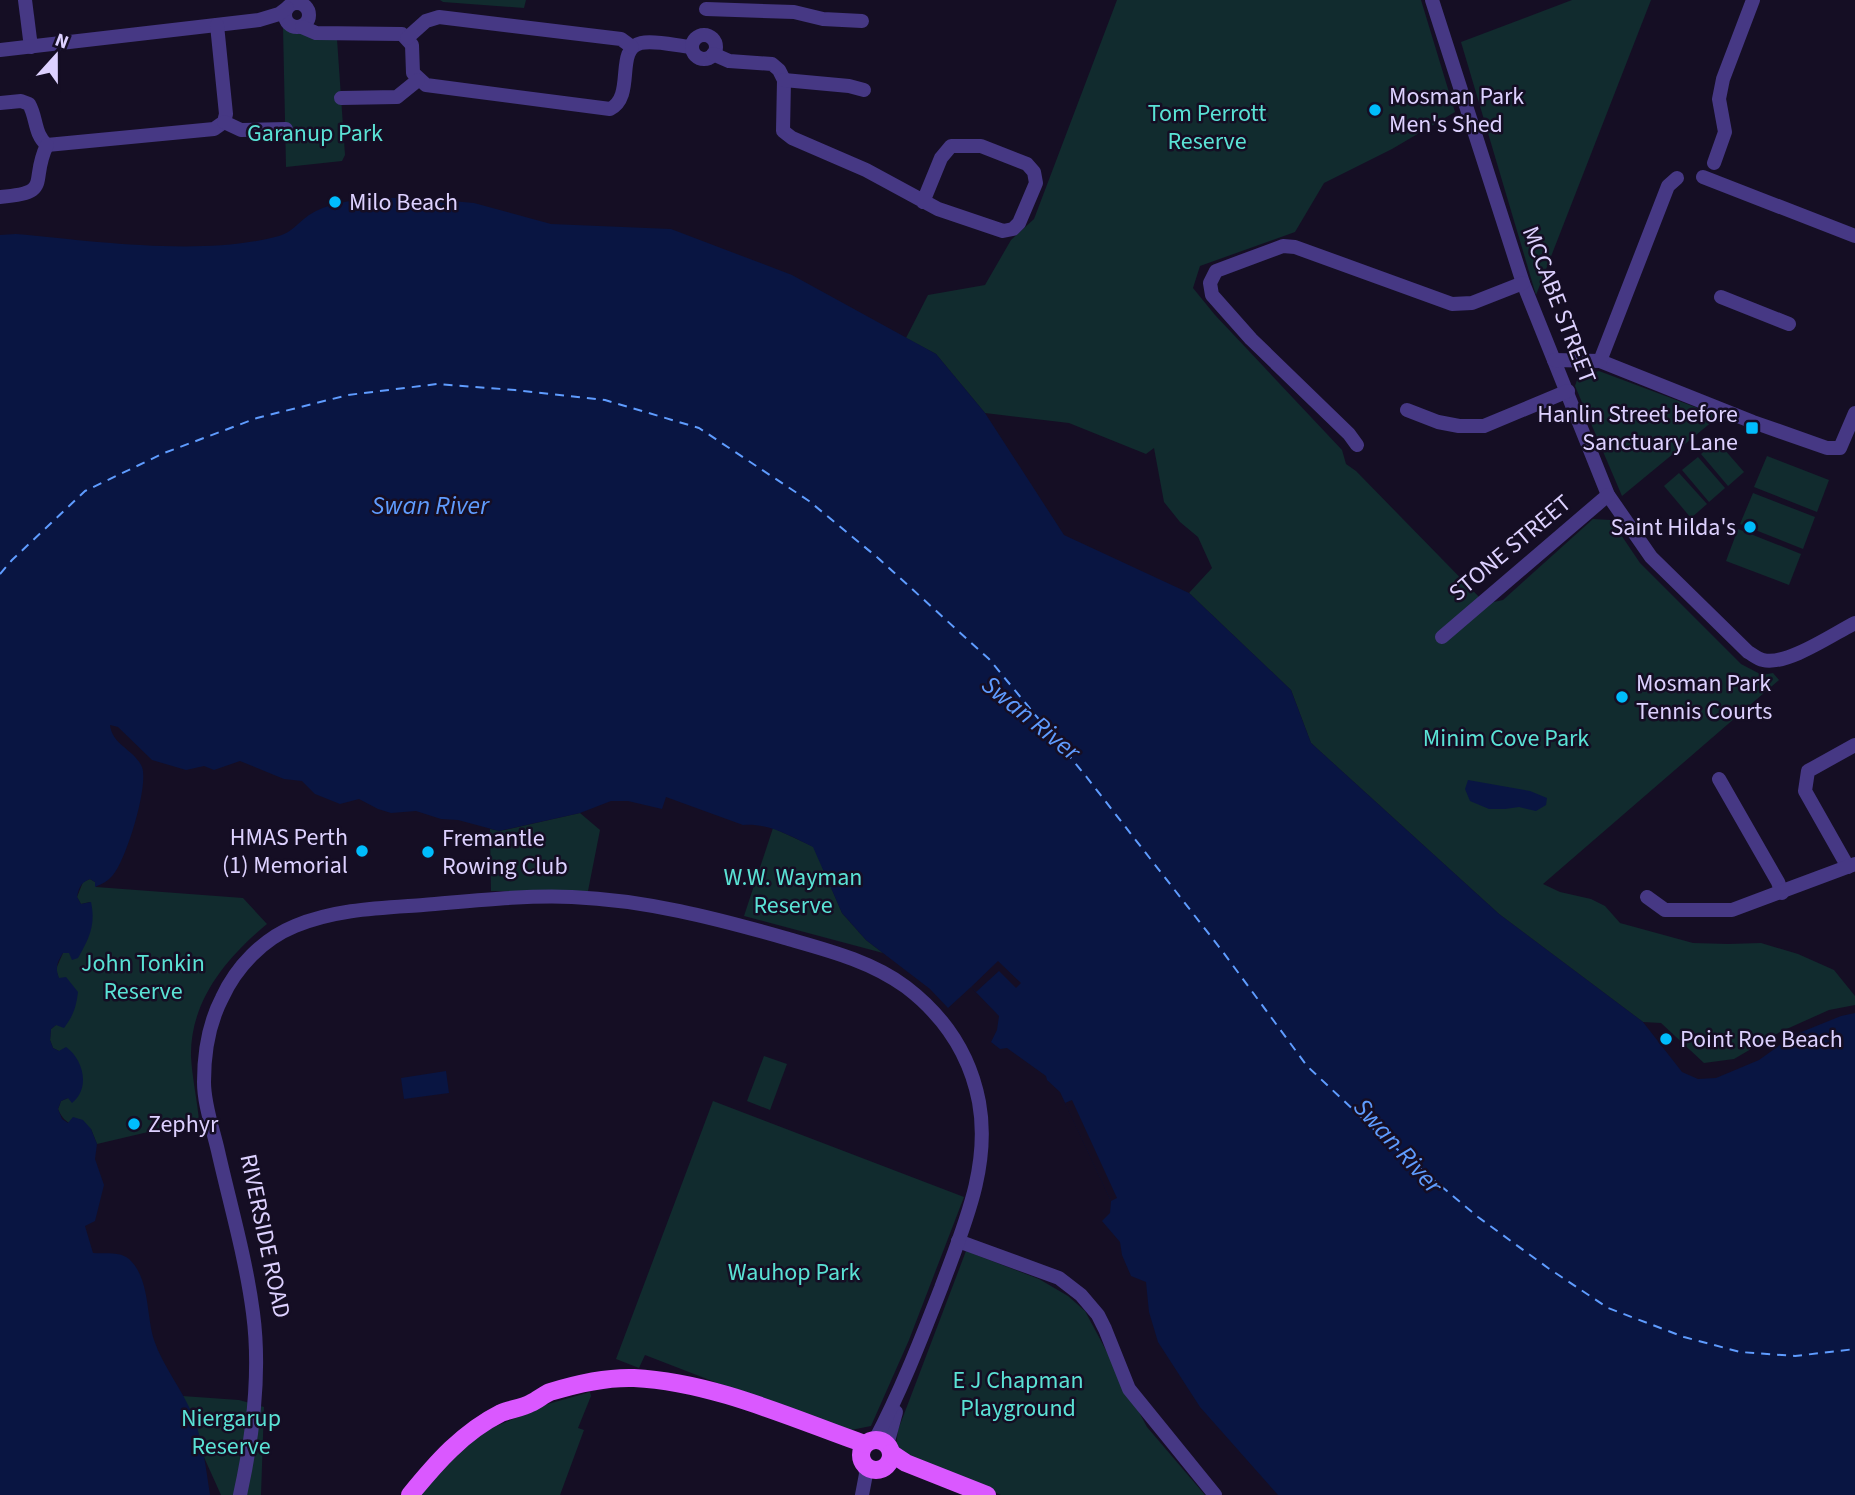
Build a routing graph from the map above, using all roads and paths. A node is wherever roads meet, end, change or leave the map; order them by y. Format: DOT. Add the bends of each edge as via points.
graph roads {
  1 [pos="25,0"];
  2 [pos="1432,0"];
  3 [pos="1753,0"];
  4 [pos="706,5"];
  5 [pos="297,11"];
  6 [pos="862,21"];
  7 [pos="218,25"];
  8 [pos="703,35"];
  9 [pos="407,38"];
  10 [pos="31,47"];
  11 [pos="632,47"];
  12 [pos="692,47"];
  13 [pos="0,50"];
  14 [pos="713,54"];
  15 [pos="418,80"];
  16 [pos="784,80"];
  17 [pos="864,90"];
  18 [pos="341,98"];
  19 [pos="0,103"];
  20 [pos="224,122"];
  21 [pos="286,129"];
  22 [pos="47,145"];
  23 [pos="1714,163"];
  24 [pos="1703,177"];
  25 [pos="1677,178"];
  26 [pos="0,197"];
  27 [pos="923,202"];
  28 [pos="1855,236"];
  29 [pos="1523,284"];
  30 [pos="1721,297"];
  31 [pos="1789,324"];
  32 [pos="1554,360"];
  33 [pos="1600,361"];
  34 [pos="1578,362"];
  35 [pos="1560,374"];
  36 [pos="1568,391"];
  37 [pos="1407,410"];
  38 [pos="1855,413"];
  39 [pos="1357,445"];
  40 [pos="1608,495"];
  41 [pos="1855,623"];
  42 [pos="1442,637"];
  43 [pos="1855,745"];
  44 [pos="1719,779"];
  45 [pos="1852,865"];
  46 [pos="1782,892"];
  47 [pos="1647,897"];
  48 [pos="206,1071"];
  49 [pos="958,1241"];
  50 [pos="876,1455"];
  51 [pos="240,1495"];
  52 [pos="247,1495"];
  53 [pos="410,1495"];
  54 [pos="419,1495"];
  55 [pos="863,1495"];
  56 [pos="965,1495"];
  57 [pos="987,1495"];
  58 [pos="1215,1495"];
  1 -- 10 [label="street"];
  2 -- 29 [label="street, MCCABE STREET"];
  3 -- 23 [label="street" via="1723,79 1719,99 1725,132"];
  4 -- 6 [label="street"];
  4 -- 8 [label="street"];
  5 -- 7 [label="street"];
  5 -- 9 [label="street" via="325,32 402,34"];
  7 -- 10 [label="street"];
  7 -- 20 [label="street"];
  8 -- 12 [label="street"];
  8 -- 14 [label="street" via="713,40"];
  9 -- 11 [label="street" via="426,21 439,18 621,39"];
  9 -- 15 [label="street"];
  10 -- 13 [label="street"];
  11 -- 12 [label="street" via="642,43"];
  11 -- 15 [label="street" via="622,99 610,109 426,85"];
  12 -- 14 [label="street" via="700,58"];
  14 -- 16 [label="street" via="729,61 772,64"];
  15 -- 18 [label="street" via="397,97"];
  16 -- 17 [label="street"];
  16 -- 27 [label="street" via="783,131"];
  19 -- 22 [label="street" via="29,104 38,136"];
  20 -- 21 [label="street" via="241,130"];
  20 -- 22 [label="street" via="214,129"];
  22 -- 26 [label="street" via="36,189 30,194"];
  24 -- 28 [label="street"];
  25 -- 33 [label="street" via="1668,186"];
  27 -- 27 [label="street" via="1003,232 1019,223 1036,183 1034,172 1027,164 981,146 951,146 941,158"];
  29 -- 32 [label="street, MCCABE STREET"];
  29 -- 39 [label="street" via="1472,303 1452,304 1283,246 1216,271 1210,283 1212,295"];
  30 -- 31 [label="street"];
  32 -- 34 [label="street"];
  32 -- 35 [label="street, MCCABE STREET"];
  33 -- 34 [label="street"];
  33 -- 38 [label="street" via="1827,448 1840,448"];
  34 -- 35 [label="street"];
  35 -- 36 [label="street, MCCABE STREET"];
  36 -- 37 [label="street" via="1484,426 1438,422"];
  36 -- 40 [label="street, MCCABE STREET"];
  40 -- 41 [label="street, MCCABE STREET" via="1651,557 1748,652 1763,660 1796,654"];
  40 -- 42 [label="street, STONE STREET"];
  43 -- 45 [label="street" via="1808,771 1805,791"];
  44 -- 46 [label="street"];
  45 -- 46 [label="street"];
  46 -- 47 [label="street" via="1732,910 1665,909"];
  48 -- 49 [label="street, RIVERSIDE ROAD" via="213,1019 237,973 282,932 320,917 350,910 556,897 688,912 874,968 933,1010 966,1061 979,1102 983,1137 979,1176"];
  48 -- 51 [label="street, RIVERSIDE ROAD" via="208,1108 251,1298 256,1340 251,1437"];
  48 -- 52 [label="street, RIVERSIDE ROAD" via="255,1279 262,1332 260,1422"];
  49 -- 50 [label="street, RIVERSIDE ROAD" via="909,1382"];
  49 -- 58 [label="street" via="1059,1278 1081,1295 1098,1315 1129,1389"];
  50 -- 53 [label="main road" via="760,1405 657,1381 610,1379 550,1392 489,1420 450,1449"];
  50 -- 54 [label="main road" via="749,1409 658,1388 620,1385 577,1392 495,1425 463,1447"];
  50 -- 55 [label="street, RIVERSIDE ROAD"];
  50 -- 56 [label="main road" via="905,1472"];
  50 -- 57 [label="main road"];
}
